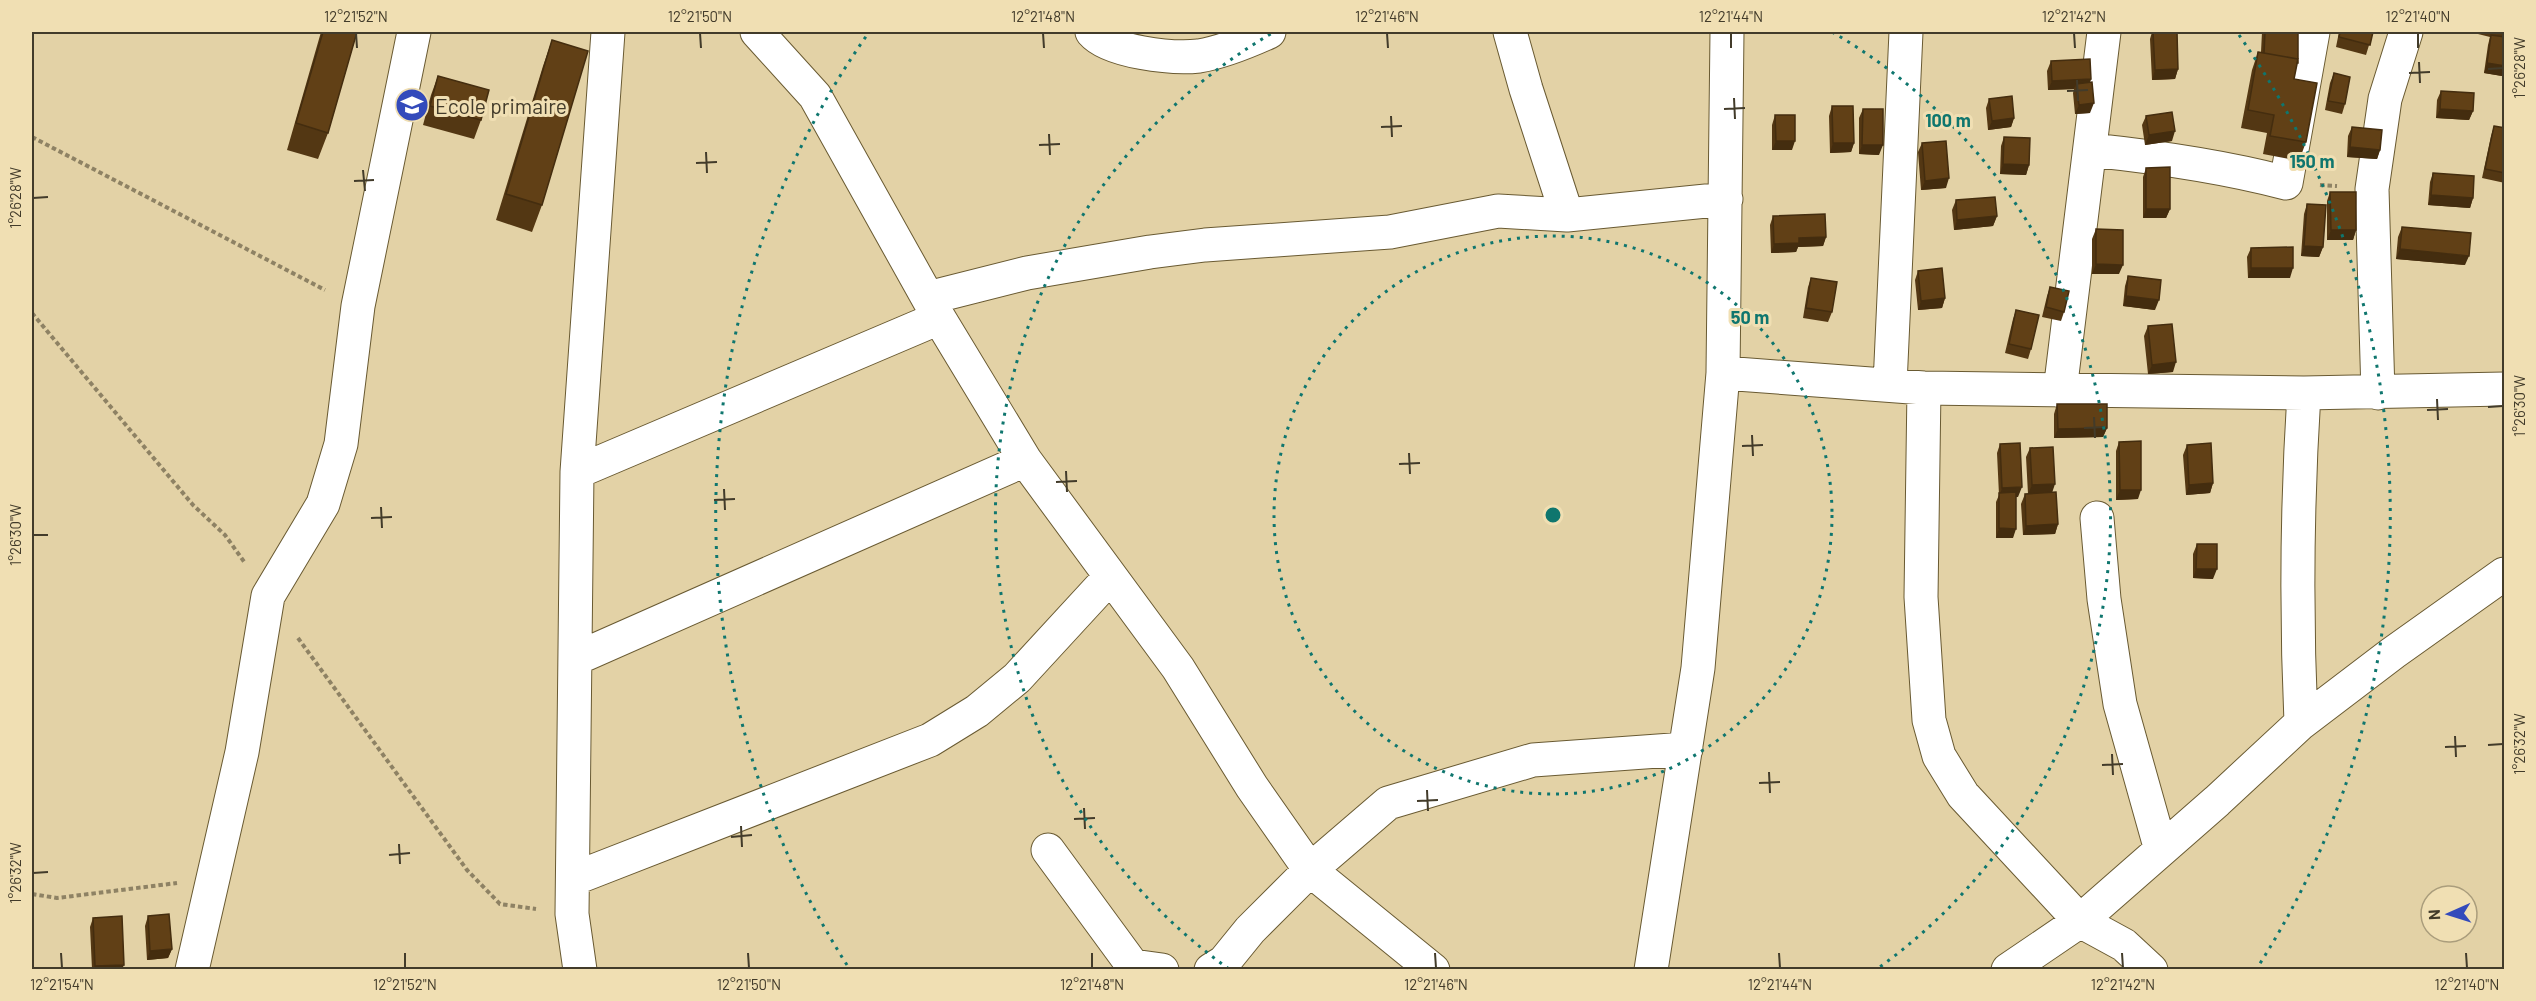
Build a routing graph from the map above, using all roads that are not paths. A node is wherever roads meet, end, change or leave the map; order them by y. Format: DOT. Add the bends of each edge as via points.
graph roads {
  1 [pos="414,32"];
  2 [pos="608,32"];
  3 [pos="1092,32"];
  4 [pos="1269,32"];
  5 [pos="1510,32"];
  6 [pos="1727,32"];
  7 [pos="1906,32"];
  8 [pos="2104,32"];
  9 [pos="2313,32"];
  10 [pos="2406,32"];
  11 [pos="767,35"];
  12 [pos="2091,150"];
  13 [pos="1726,200"];
  14 [pos="1567,215"];
  15 [pos="933,308"];
  16 [pos="1723,373"];
  17 [pos="1890,386"];
  18 [pos="1924,388"];
  19 [pos="2505,389"];
  20 [pos="2060,390"];
  21 [pos="2304,393"];
  22 [pos="2378,393"];
  23 [pos="1025,460"];
  24 [pos="578,472"];
  25 [pos="2097,518"];
  26 [pos="2505,574"];
  27 [pos="1110,577"];
  28 [pos="575,659"];
  29 [pos="2301,723"];
  30 [pos="1686,749"];
  31 [pos="1047,850"];
  32 [pos="2161,850"];
  33 [pos="1310,870"];
  34 [pos="573,879"];
  35 [pos="2080,921"];
  36 [pos="1143,968"];
  37 [pos="192,969"];
  38 [pos="580,969"];
  39 [pos="1211,969"];
  40 [pos="1433,969"];
  41 [pos="1651,969"];
  42 [pos="2008,969"];
  43 [pos="2151,969"];
  1 -- 37 [label="street" via="358,306 341,444 322,504 268,596 242,752"];
  2 -- 24 [label="street"];
  3 -- 4 [label="street" via="1115,47 1198,56 1244,44"];
  5 -- 14 [label="street"];
  6 -- 13 [label="street"];
  7 -- 17 [label="street"];
  8 -- 12 [label="street"];
  9 -- 12 [label="street" via="2286,183 2179,160"];
  10 -- 22 [label="street" via="2385,99 2372,189"];
  11 -- 15 [label="street" via="815,96"];
  12 -- 20 [label="street"];
  13 -- 14 [label="street"];
  13 -- 16 [label="street"];
  14 -- 15 [label="street" via="1498,211 1390,232 1150,252 1027,273"];
  15 -- 23 [label="street"];
  15 -- 24 [label="street"];
  16 -- 17 [label="street"];
  16 -- 30 [label="street" via="1698,668"];
  17 -- 18 [label="street"];
  18 -- 20 [label="street"];
  18 -- 35 [label="street" via="1921,597 1929,720 1939,756 1963,795"];
  19 -- 22 [label="street"];
  20 -- 21 [label="street"];
  21 -- 22 [label="street"];
  21 -- 29 [label="street" via="2298,630"];
  23 -- 27 [label="street"];
  23 -- 28 [label="street"];
  24 -- 28 [label="street"];
  25 -- 32 [label="street" via="2120,704"];
  26 -- 29 [label="street"];
  27 -- 33 [label="street" via="1178,668 1252,787"];
  27 -- 34 [label="street" via="1017,678 976,711 930,740"];
  28 -- 34 [label="street"];
  29 -- 32 [label="street"];
  30 -- 33 [label="street" via="1533,760 1388,803"];
  30 -- 41 [label="street"];
  31 -- 36 [label="street"];
  32 -- 35 [label="street"];
  33 -- 39 [label="street" via="1224,962"];
  33 -- 40 [label="street"];
  34 -- 38 [label="street" via="572,914"];
  35 -- 42 [label="street"];
  35 -- 43 [label="street" via="2124,945"];
}
